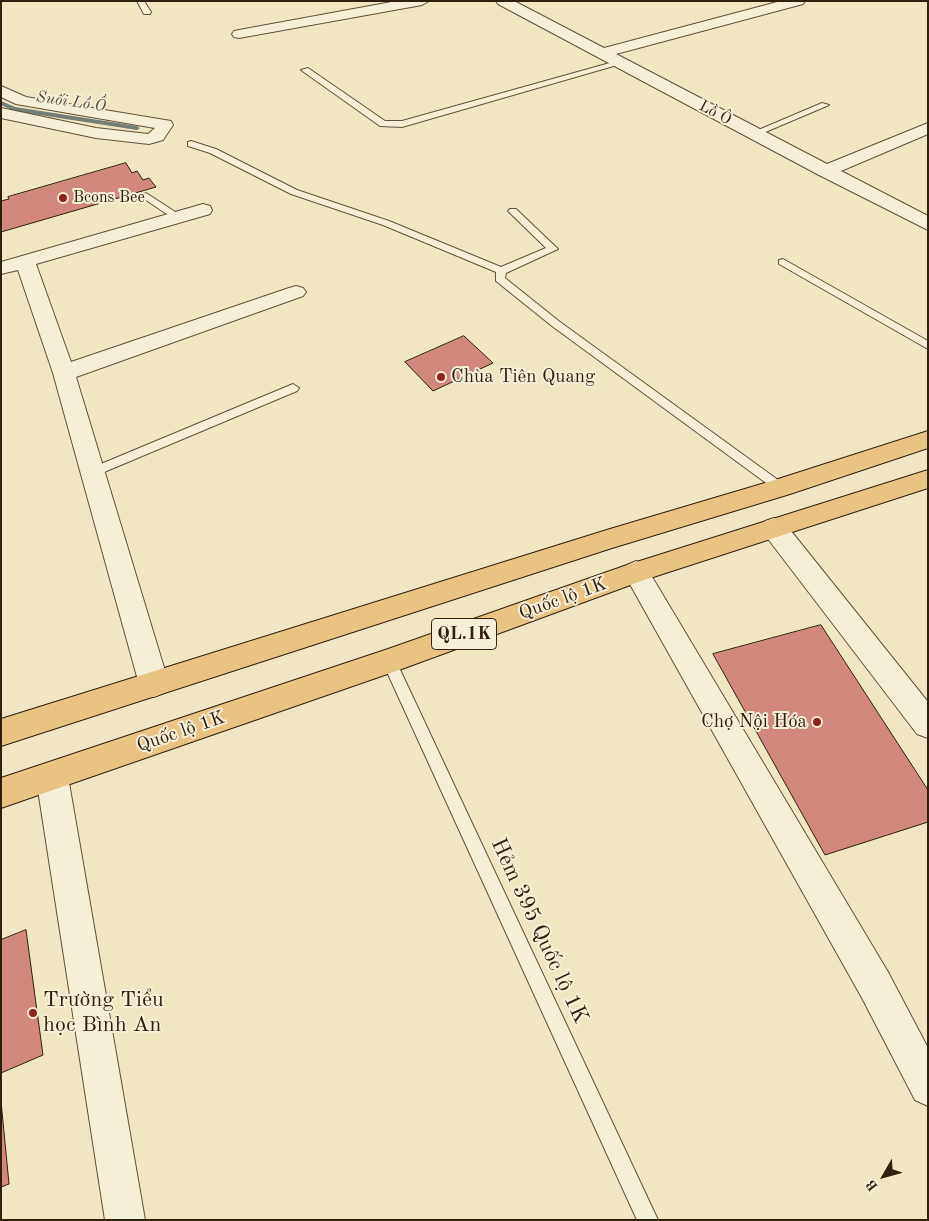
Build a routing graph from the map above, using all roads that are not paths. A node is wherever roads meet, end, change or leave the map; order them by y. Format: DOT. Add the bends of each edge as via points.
graph roads {
  1 [pos="140,1"];
  2 [pos="422,1"];
  3 [pos="502,1"];
  4 [pos="798,1"];
  5 [pos="147,12"];
  6 [pos="239,34"];
  7 [pos="602,53"];
  8 [pos="620,63"];
  9 [pos="306,70"];
  10 [pos="1,91"];
  11 [pos="825,105"];
  12 [pos="1,113"];
  13 [pos="928,128"];
  14 [pos="753,134"];
  15 [pos="191,144"];
  16 [pos="825,171"];
  17 [pos="146,196"];
  18 [pos="203,210"];
  19 [pos="513,211"];
  20 [pos="177,217"];
  21 [pos="928,224"];
  22 [pos="25,262"];
  23 [pos="783,262"];
  24 [pos="1,268"];
  25 [pos="501,271"];
  26 [pos="296,292"];
  27 [pos="928,346"];
  28 [pos="64,373"];
  29 [pos="293,388"];
  30 [pos="928,439"];
  31 [pos="93,472"];
  32 [pos="928,478"];
  33 [pos="781,488"];
  34 [pos="774,528"];
  35 [pos="636,572"];
  36 [pos="389,661"];
  37 [pos="154,684"];
  38 [pos="928,725"];
  39 [pos="1,733"];
  40 [pos="52,777"];
  41 [pos="1,793"];
  42 [pos="928,1087"];
  43 [pos="125,1220"];
  44 [pos="648,1220"];
  1 -- 5 [label="lane"];
  2 -- 6 [label="street"];
  3 -- 7 [label="street, Lồ Ô"];
  4 -- 7 [label="street"];
  7 -- 8 [label="street, Lồ Ô"];
  8 -- 9 [label="lane" via="402,124 384,124"];
  8 -- 14 [label="street, Lồ Ô"];
  10 -- 12 [label="street" via="22,101 165,125 162,132 149,140 96,133"];
  11 -- 14 [label="lane"];
  13 -- 16 [label="street"];
  14 -- 16 [label="street, Lồ Ô"];
  15 -- 25 [label="lane" via="294,192 386,222"];
  16 -- 21 [label="street, Lồ Ô"];
  17 -- 20 [label="lane"];
  18 -- 20 [label="street"];
  19 -- 25 [label="lane" via="552,249"];
  20 -- 22 [label="street"];
  22 -- 24 [label="street"];
  22 -- 28 [label="street"];
  23 -- 27 [label="lane"];
  25 -- 33 [label="lane" via="500,278 556,324"];
  26 -- 28 [label="street"];
  28 -- 31 [label="street"];
  29 -- 31 [label="lane"];
  30 -- 33 [label="main road, QL.1K"];
  31 -- 37 [label="street"];
  32 -- 34 [label="main road, Quốc lộ 1K / QL.1K"];
  33 -- 37 [label="main road, QL.1K"];
  34 -- 35 [label="main road, Quốc lộ 1K / QL.1K"];
  34 -- 38 [label="street"];
  35 -- 36 [label="main road, Quốc lộ 1K / QL.1K"];
  35 -- 42 [label="street" via="875,985"];
  36 -- 40 [label="main road, Quốc lộ 1K / QL.1K"];
  36 -- 44 [label="lane, Hẻm 395 Quốc lộ 1K"];
  37 -- 39 [label="main road, QL.1K"];
  40 -- 41 [label="main road, Quốc lộ 1K / QL.1K"];
  40 -- 43 [label="street"];
}
